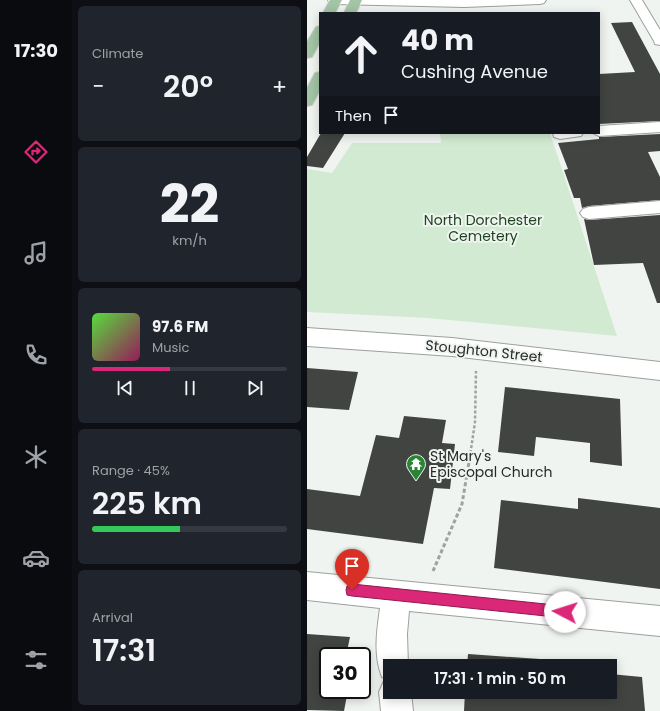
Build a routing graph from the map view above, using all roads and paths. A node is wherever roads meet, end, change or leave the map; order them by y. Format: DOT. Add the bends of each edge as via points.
graph roads {
  1 [pos="335,0"];
  2 [pos="356,0"];
  3 [pos="540,0"];
  4 [pos="636,0"];
  5 [pos="329,12"];
  6 [pos="350,12"];
  7 [pos="319,32"];
  8 [pos="660,41"];
  9 [pos="307,54"];
  10 [pos="319,78"];
  11 [pos="307,102"];
  12 [pos="660,127"];
  13 [pos="600,131"];
  14 [pos="660,207"];
  15 [pos="589,213"];
  16 [pos="307,337"];
  17 [pos="660,371"];
  18 [pos="476,377"];
  19 [pos="307,586"];
  20 [pos="409,596"];
  21 [pos="660,621"];
  22 [pos="393,659"];
  23 [pos="396,699"];
  24 [pos="397,711"];
  1 -- 2 [label="street"];
  1 -- 5 [label="main road"];
  2 -- 3 [label="street" via="469,3"];
  2 -- 6 [label="main road"];
  4 -- 8 [label="street"];
  7 -- 9 [label="main road"];
  10 -- 11 [label="main road"];
  12 -- 13 [label="street"];
  14 -- 15 [label="street"];
  16 -- 17 [label="street, Stoughton Street" via="452,347"];
  18 -- 20 [label="path" via="475,422 462,504"];
  19 -- 20 [label="street"];
  20 -- 21 [label="street"];
  20 -- 22 [label="street" via="392,634"];
  23 -- 24 [label="street"];
}
